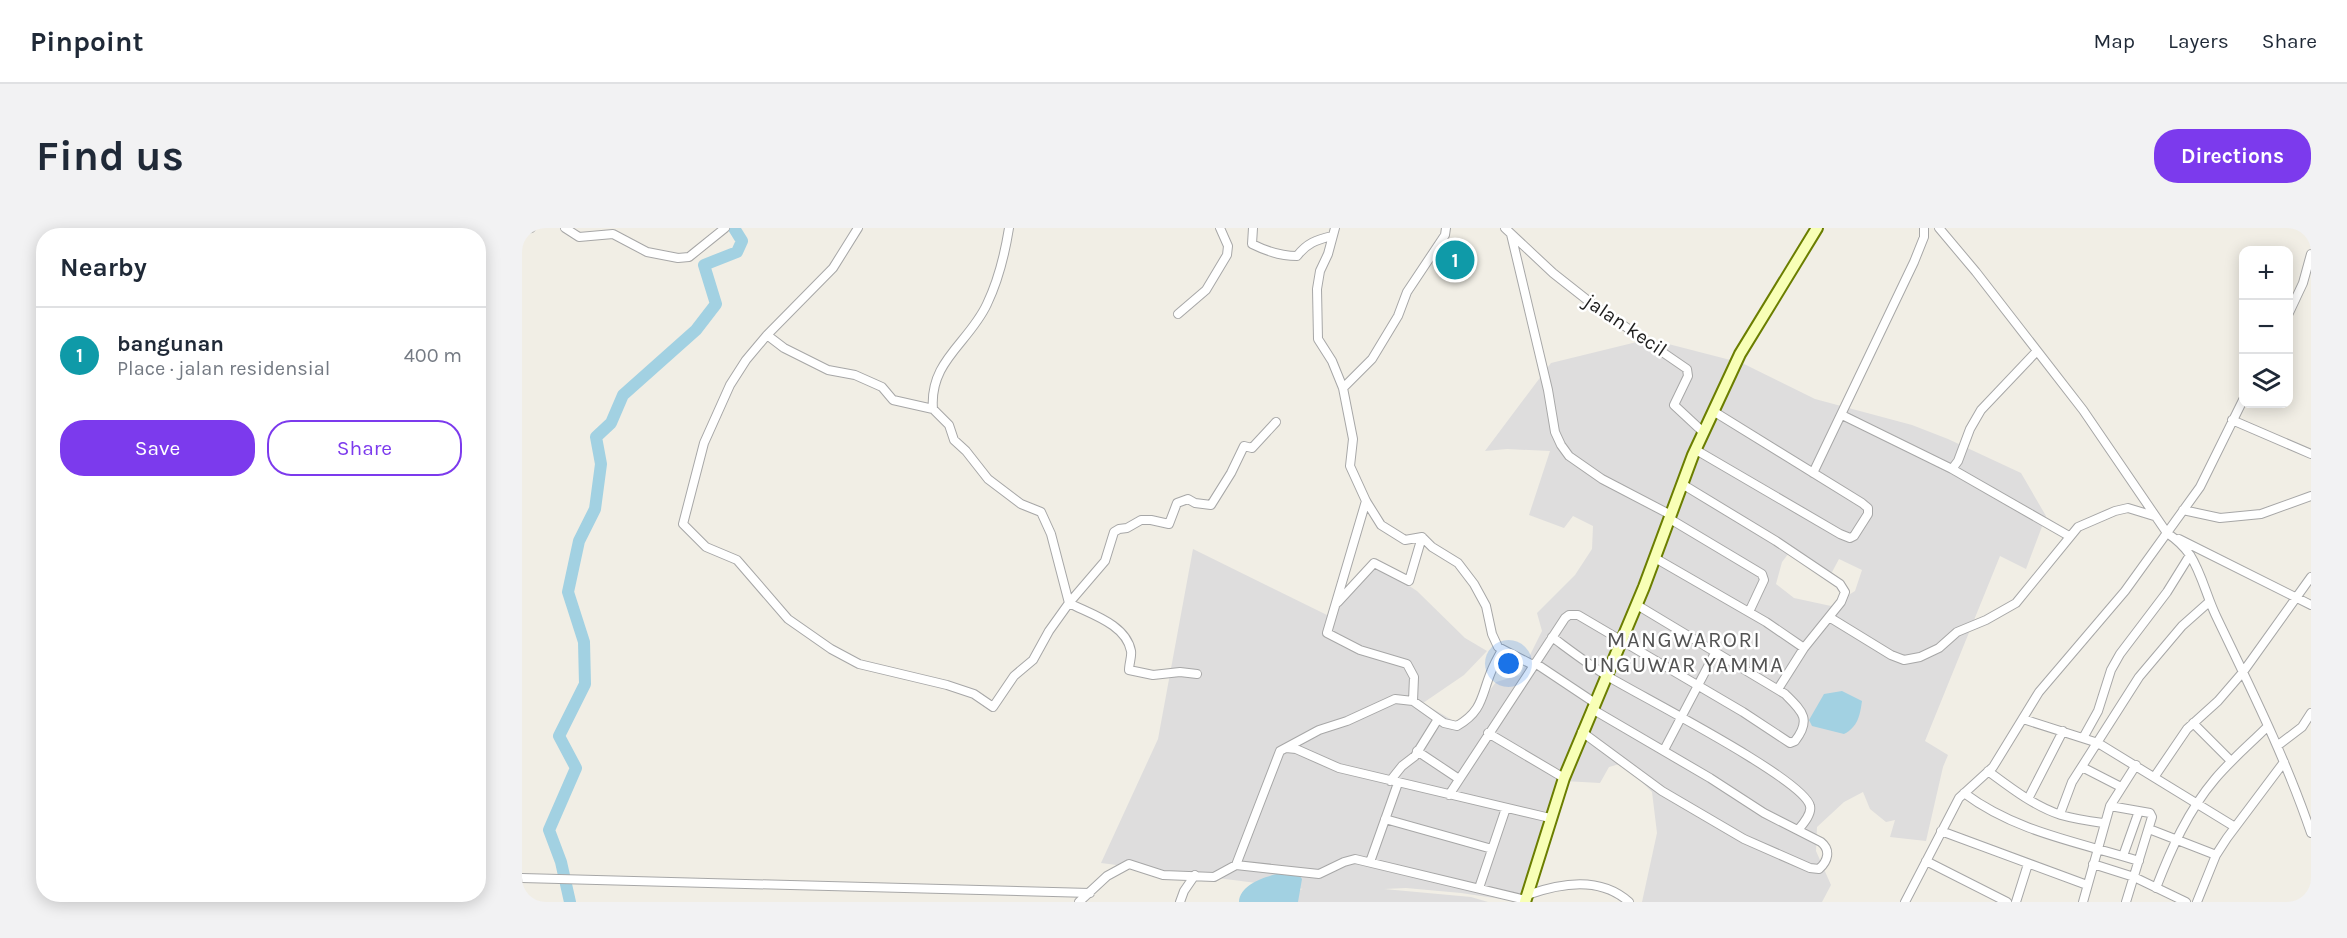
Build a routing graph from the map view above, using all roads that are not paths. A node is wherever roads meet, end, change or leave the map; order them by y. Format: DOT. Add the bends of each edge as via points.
graph roads {
  1 [pos="531,228"];
  2 [pos="564,228"];
  3 [pos="725,228"];
  4 [pos="858,228"];
  5 [pos="1009,228"];
  6 [pos="1220,228"];
  7 [pos="1253,228"];
  8 [pos="1446,228"];
  9 [pos="1817,228"];
  10 [pos="1924,228"];
  11 [pos="1939,228"];
  12 [pos="522,230"];
  13 [pos="1508,231"];
  14 [pos="1333,232"];
  15 [pos="2311,254"];
  16 [pos="2293,306"];
  17 [pos="1178,314"];
  18 [pos="767,335"];
  19 [pos="2037,351"];
  20 [pos="1342,388"];
  21 [pos="2239,407"];
  22 [pos="933,408"];
  23 [pos="1713,411"];
  24 [pos="1842,415"];
  25 [pos="2232,420"];
  26 [pos="1276,422"];
  27 [pos="1703,432"];
  28 [pos="1696,450"];
  29 [pos="2311,454"];
  30 [pos="1952,469"];
  31 [pos="1813,473"];
  32 [pos="1682,484"];
  33 [pos="2311,496"];
  34 [pos="1366,501"];
  35 [pos="2183,510"];
  36 [pos="2154,516"];
  37 [pos="1670,517"];
  38 [pos="2167,533"];
  39 [pos="2069,536"];
  40 [pos="1422,537"];
  41 [pos="2190,555"];
  42 [pos="1655,558"];
  43 [pos="2311,577"];
  44 [pos="2297,598"];
  45 [pos="2209,602"];
  46 [pos="1069,603"];
  47 [pos="1636,605"];
  48 [pos="2311,605"];
  49 [pos="1335,606"];
  50 [pos="1749,612"];
  51 [pos="1828,617"];
  52 [pos="1552,638"];
  53 [pos="1621,641"];
  54 [pos="1804,648"];
  55 [pos="1502,650"];
  56 [pos="1715,653"];
  57 [pos="1534,664"];
  58 [pos="2243,672"];
  59 [pos="1197,674"];
  60 [pos="1606,676"];
  61 [pos="1699,686"];
  62 [pos="1778,689"];
  63 [pos="1413,702"];
  64 [pos="1593,706"];
  65 [pos="2311,713"];
  66 [pos="1682,717"];
  67 [pos="1438,719"];
  68 [pos="2023,719"];
  69 [pos="2193,723"];
  70 [pos="2268,727"];
  71 [pos="2063,731"];
  72 [pos="1582,732"];
  73 [pos="1488,733"];
  74 [pos="2083,738"];
  75 [pos="2098,743"];
  76 [pos="2277,746"];
  77 [pos="1286,748"];
  78 [pos="1664,750"];
  79 [pos="1417,751"];
  80 [pos="2231,761"];
  81 [pos="2284,762"];
  82 [pos="2136,765"];
  83 [pos="2082,767"];
  84 [pos="1988,771"];
  85 [pos="2155,776"];
  86 [pos="1564,778"];
  87 [pos="1459,779"];
  88 [pos="1394,782"];
  89 [pos="2121,788"];
  90 [pos="1964,793"];
  91 [pos="1449,795"];
  92 [pos="2028,799"];
  93 [pos="2198,802"];
  94 [pos="2110,806"];
  95 [pos="1506,808"];
  96 [pos="2139,811"];
  97 [pos="2060,814"];
  98 [pos="1550,818"];
  99 [pos="1385,819"];
  100 [pos="2103,823"];
  101 [pos="2235,827"];
  102 [pos="2149,829"];
  103 [pos="1798,830"];
  104 [pos="1941,831"];
  105 [pos="2311,833"];
  106 [pos="2175,840"];
  107 [pos="2097,848"];
  108 [pos="1492,849"];
  109 [pos="2216,855"];
  110 [pos="2123,856"];
  111 [pos="1926,861"];
  112 [pos="2139,861"];
  113 [pos="1370,862"];
  114 [pos="2028,864"];
  115 [pos="2093,864"];
  116 [pos="1236,866"];
  117 [pos="1195,875"];
  118 [pos="2134,877"];
  119 [pos="522,878"];
  120 [pos="2087,885"];
  121 [pos="1479,888"];
  122 [pos="2156,888"];
  123 [pos="1090,894"];
  124 [pos="1526,899"];
  125 [pos="1621,899"];
  126 [pos="1995,899"];
  127 [pos="1079,902"];
  128 [pos="1180,902"];
  129 [pos="1629,902"];
  130 [pos="1905,902"];
  131 [pos="2007,902"];
  132 [pos="2016,902"];
  133 [pos="2083,902"];
  134 [pos="2126,902"];
  135 [pos="2186,902"];
  136 [pos="2197,902"];
  1 -- 12 [label="street"];
  2 -- 3 [label="street" via="579,237 612,234 646,252 682,258"];
  4 -- 18 [label="street" via="833,268"];
  5 -- 22 [label="street" via="988,304 940,369 932,392"];
  6 -- 17 [label="street" via="1228,246 1227,255 1206,290"];
  7 -- 14 [label="street" via="1252,244 1291,256"];
  8 -- 20 [label="street" via="1372,359"];
  9 -- 23 [label="street" via="1756,324"];
  10 -- 24 [label="street" via="1914,262"];
  11 -- 19 [label="street"];
  13 -- 27 [label="street, jalan kecil" via="1591,303 1688,369 1674,405"];
  13 -- 37 [label="street" via="1561,445 1569,456 1602,479"];
  14 -- 20 [label="street" via="1317,289 1318,339"];
  15 -- 16 [label="street"];
  18 -- 22 [label="street" via="828,370 855,375 882,387 893,400"];
  18 -- 46 [label="street" via="730,385 704,444 683,524 706,547 737,560 788,619 831,649 859,664 974,694 993,707 1014,676 1034,660"];
  19 -- 30 [label="street" via="1981,410"];
  19 -- 36 [label="street" via="2083,410"];
  20 -- 34 [label="street" via="1353,439 1350,466"];
  21 -- 25 [label="street"];
  22 -- 46 [label="street" via="950,425 954,440 988,479 1021,504 1041,512 1051,534"];
  23 -- 27 [label="street"];
  23 -- 31 [label="street"];
  24 -- 30 [label="street"];
  24 -- 31 [label="street"];
  25 -- 29 [label="street"];
  25 -- 35 [label="street" via="2206,476"];
  26 -- 46 [label="street" via="1252,448 1244,446 1211,505 1188,499 1177,503 1169,524 1141,520 1114,532 1105,561"];
  27 -- 28 [label="street"];
  28 -- 31 [label="street" via="1840,534 1854,536 1868,508"];
  28 -- 32 [label="street"];
  30 -- 39 [label="street"];
  32 -- 37 [label="street"];
  32 -- 51 [label="street" via="1840,584 1845,592"];
  33 -- 35 [label="street" via="2261,514 2220,518"];
  34 -- 40 [label="street" via="1381,525 1405,540"];
  34 -- 49 [label="street"];
  35 -- 38 [label="street"];
  36 -- 38 [label="street"];
  36 -- 39 [label="street" via="2136,509 2115,511 2078,527"];
  37 -- 42 [label="street"];
  37 -- 50 [label="street" via="1762,574 1764,580"];
  38 -- 41 [label="street"];
  38 -- 44 [label="street"];
  38 -- 68 [label="street" via="2125,591 2045,684"];
  39 -- 51 [label="street" via="2016,603 1957,632 1931,654 1904,660"];
  40 -- 49 [label="street" via="1409,581 1374,563"];
  40 -- 55 [label="street" via="1458,563 1474,584 1486,606 1494,641"];
  41 -- 45 [label="street"];
  41 -- 74 [label="street" via="2120,654"];
  42 -- 47 [label="street"];
  42 -- 50 [label="street"];
  43 -- 44 [label="street"];
  44 -- 48 [label="street"];
  44 -- 58 [label="street"];
  45 -- 58 [label="street"];
  45 -- 75 [label="street" via="2152,660"];
  46 -- 59 [label="street" via="1123,634 1131,651 1129,670 1153,675"];
  47 -- 53 [label="street"];
  47 -- 56 [label="street"];
  49 -- 63 [label="street" via="1327,633 1360,650 1407,663 1414,677"];
  50 -- 54 [label="street"];
  51 -- 54 [label="street"];
  52 -- 53 [label="street" via="1565,618 1578,615"];
  52 -- 57 [label="street"];
  52 -- 60 [label="street"];
  53 -- 60 [label="street"];
  53 -- 61 [label="street"];
  54 -- 62 [label="street"];
  55 -- 57 [label="street"];
  55 -- 67 [label="street" via="1479,707 1468,719 1456,726"];
  56 -- 61 [label="street"];
  56 -- 62 [label="street"];
  57 -- 64 [label="street"];
  57 -- 73 [label="street"];
  58 -- 69 [label="street"];
  58 -- 70 [label="street"];
  60 -- 64 [label="street"];
  60 -- 66 [label="street"];
  61 -- 62 [label="street" via="1792,743 1798,738 1804,718"];
  61 -- 66 [label="street"];
  63 -- 67 [label="street"];
  63 -- 77 [label="street" via="1389,700"];
  64 -- 72 [label="street"];
  64 -- 78 [label="street"];
  65 -- 76 [label="street" via="2302,727"];
  66 -- 78 [label="street"];
  66 -- 103 [label="street" via="1762,765 1804,797 1810,806 1809,813"];
  67 -- 79 [label="street"];
  68 -- 71 [label="street"];
  68 -- 84 [label="street"];
  69 -- 80 [label="street"];
  69 -- 85 [label="street"];
  70 -- 76 [label="street"];
  70 -- 80 [label="street"];
  71 -- 74 [label="street"];
  71 -- 92 [label="street"];
  72 -- 86 [label="street"];
  72 -- 103 [label="street" via="1662,791 1744,839 1818,869 1827,860 1826,846"];
  73 -- 86 [label="street"];
  73 -- 87 [label="street"];
  74 -- 75 [label="street"];
  75 -- 82 [label="street"];
  75 -- 83 [label="street"];
  76 -- 81 [label="street"];
  77 -- 88 [label="street"];
  77 -- 116 [label="street" via="1276,757"];
  78 -- 103 [label="street"];
  79 -- 87 [label="street"];
  79 -- 88 [label="street"];
  80 -- 93 [label="street"];
  81 -- 101 [label="street"];
  81 -- 105 [label="street"];
  82 -- 85 [label="street"];
  82 -- 89 [label="street"];
  83 -- 89 [label="street"];
  83 -- 97 [label="street"];
  84 -- 90 [label="street"];
  84 -- 92 [label="street"];
  85 -- 93 [label="street"];
  86 -- 98 [label="street"];
  87 -- 91 [label="street"];
  88 -- 91 [label="street"];
  88 -- 99 [label="street"];
  89 -- 94 [label="street"];
  90 -- 104 [label="street"];
  90 -- 107 [label="street" via="1982,807 2027,828"];
  91 -- 95 [label="street"];
  92 -- 97 [label="street"];
  93 -- 101 [label="street"];
  93 -- 106 [label="street"];
  94 -- 96 [label="street"];
  94 -- 100 [label="street"];
  95 -- 98 [label="street"];
  95 -- 108 [label="street"];
  96 -- 102 [label="street" via="2152,814"];
  96 -- 110 [label="street"];
  97 -- 100 [label="street"];
  98 -- 124 [label="street"];
  99 -- 108 [label="street"];
  99 -- 113 [label="street"];
  100 -- 107 [label="street"];
  101 -- 109 [label="street"];
  102 -- 106 [label="street"];
  102 -- 112 [label="street"];
  104 -- 111 [label="street"];
  104 -- 114 [label="street"];
  106 -- 109 [label="street"];
  106 -- 122 [label="street"];
  107 -- 110 [label="street"];
  107 -- 115 [label="street"];
  108 -- 121 [label="street"];
  109 -- 136 [label="street"];
  110 -- 112 [label="street"];
  111 -- 126 [label="street"];
  111 -- 130 [label="street"];
  112 -- 118 [label="street"];
  113 -- 116 [label="street" via="1344,862 1319,874"];
  113 -- 121 [label="street"];
  114 -- 120 [label="street"];
  114 -- 132 [label="street"];
  115 -- 118 [label="street"];
  115 -- 120 [label="street"];
  116 -- 117 [label="street" via="1214,876"];
  117 -- 123 [label="street" via="1163,875 1129,864 1107,876"];
  117 -- 128 [label="street"];
  118 -- 122 [label="street"];
  118 -- 134 [label="street"];
  119 -- 123 [label="street"];
  120 -- 133 [label="street"];
  121 -- 124 [label="street"];
  122 -- 135 [label="street"];
  123 -- 127 [label="street"];
  124 -- 125 [label="street" via="1548,888 1584,884 1605,887"];
  125 -- 129 [label="street"];
  126 -- 131 [label="street"];
}
